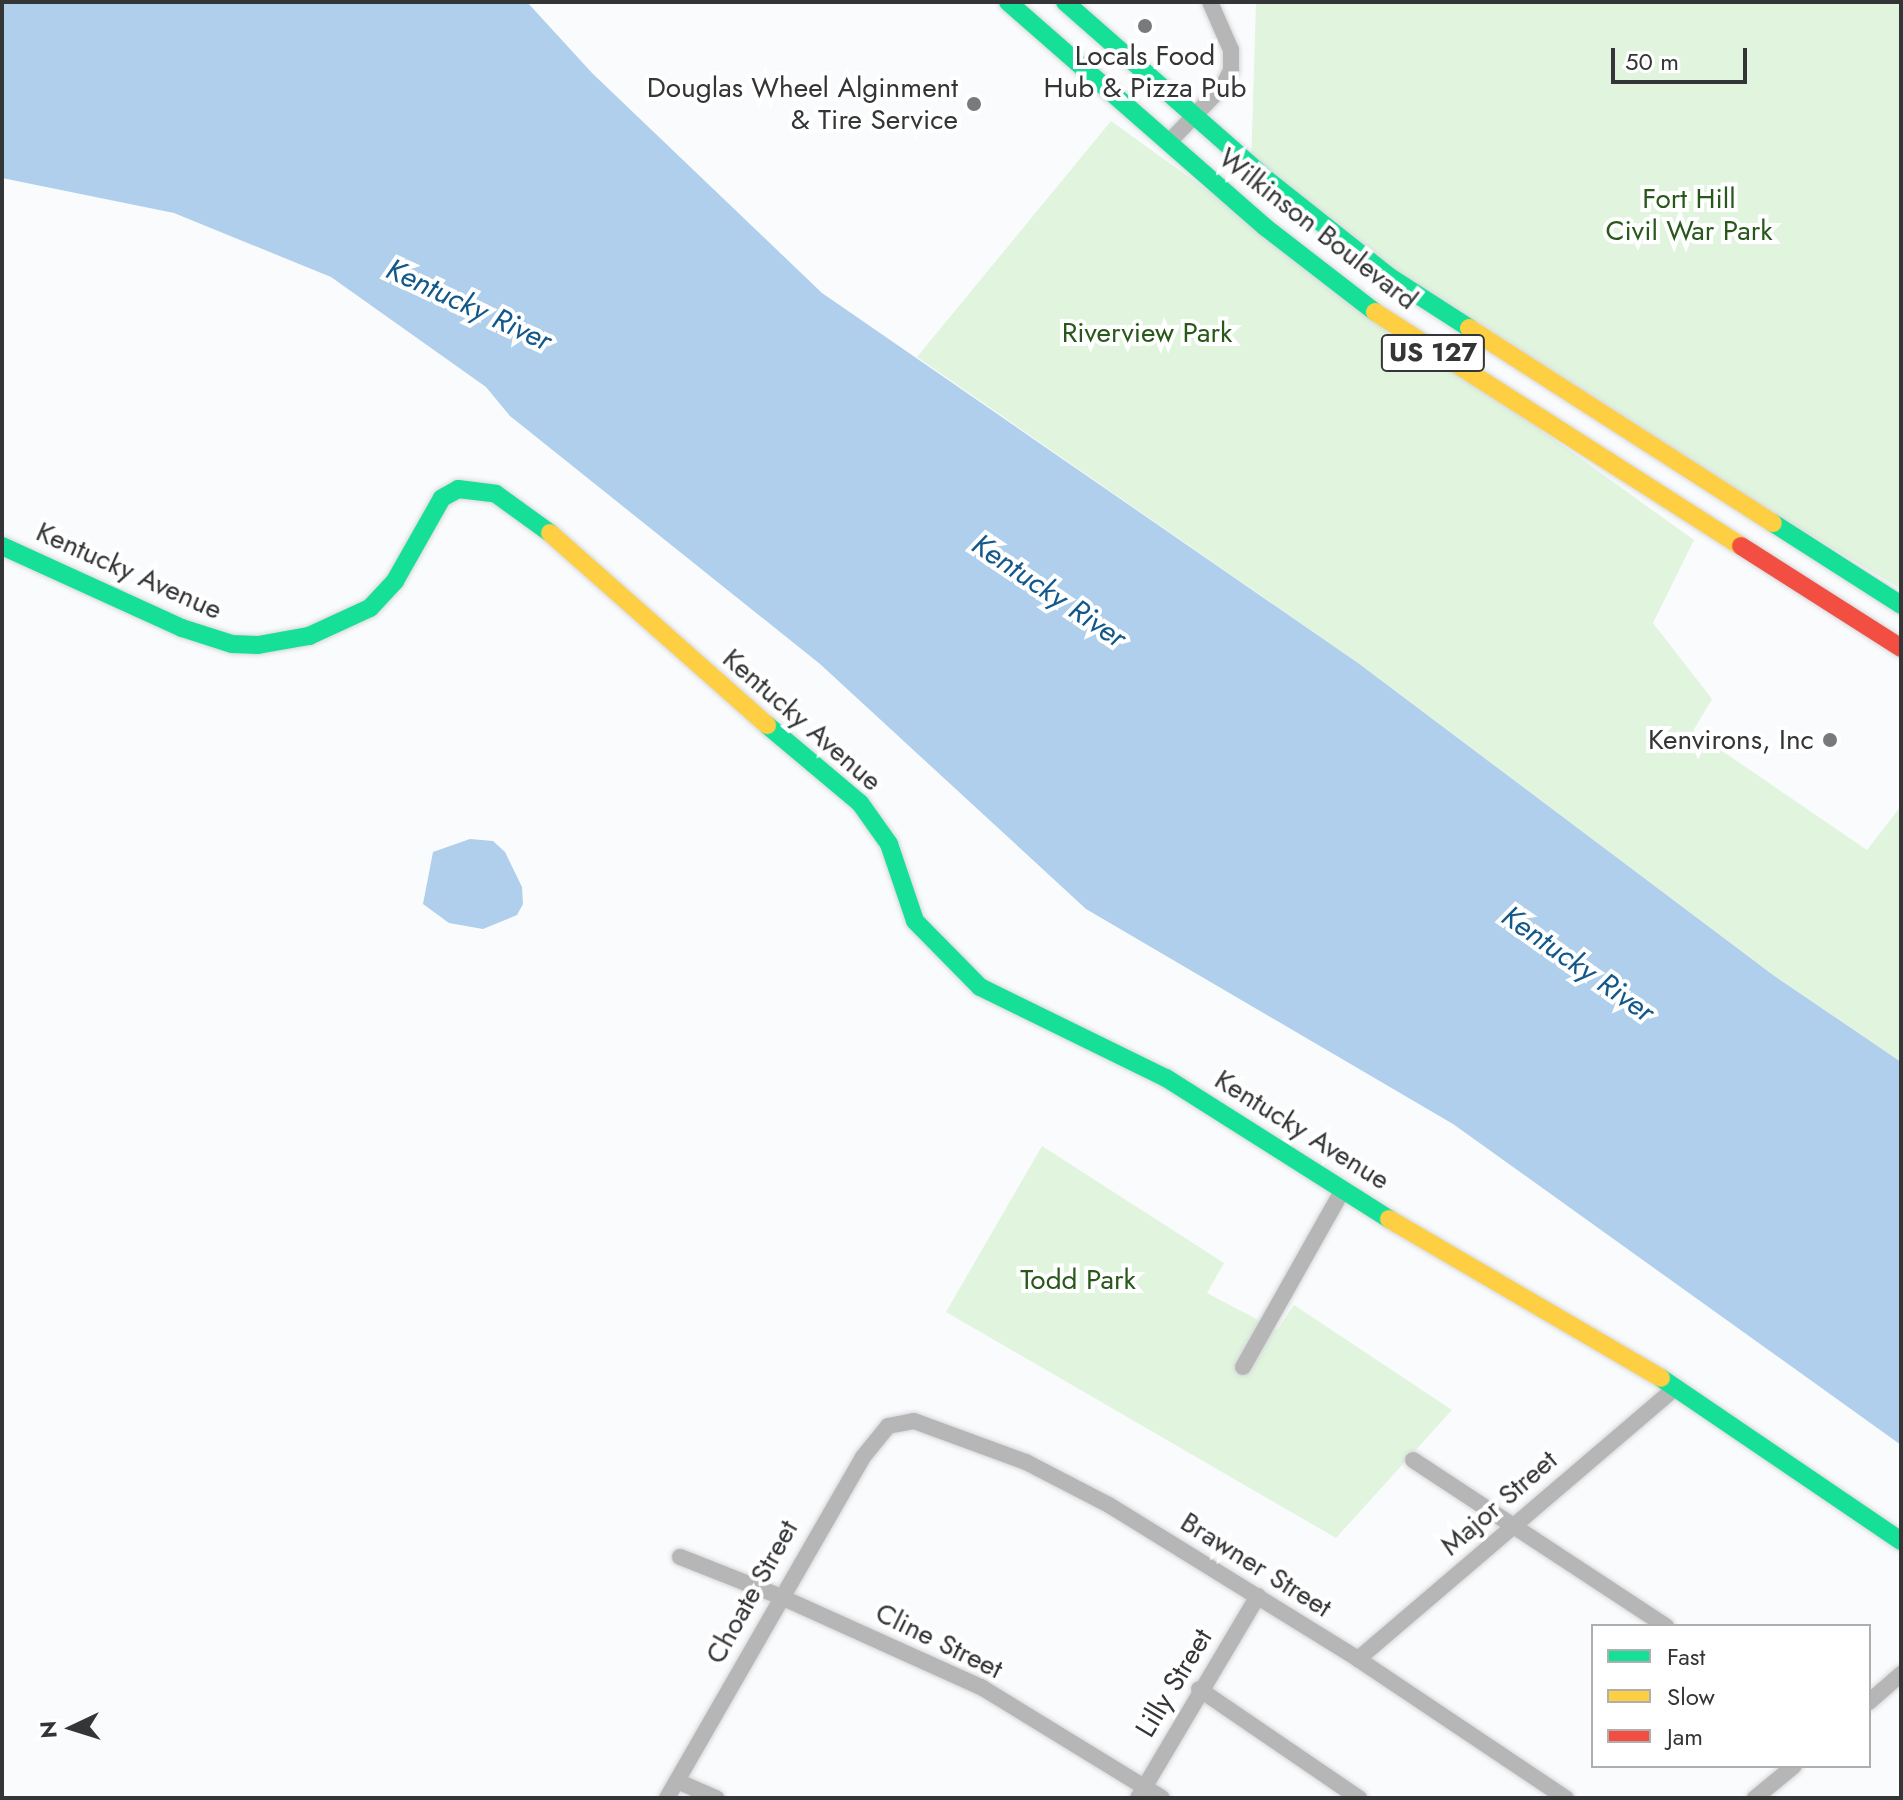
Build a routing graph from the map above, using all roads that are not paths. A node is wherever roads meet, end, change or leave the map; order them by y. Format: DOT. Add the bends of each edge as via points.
graph roads {
  1 [pos="1008,2"];
  2 [pos="1065,2"];
  3 [pos="1210,2"];
  4 [pos="1195,117"];
  5 [pos="1168,143"];
  6 [pos="2,546"];
  7 [pos="1901,605"];
  8 [pos="1901,648"];
  9 [pos="1342,1191"];
  10 [pos="1243,1367"];
  11 [pos="1676,1387"];
  12 [pos="898,1421"];
  13 [pos="1413,1460"];
  14 [pos="1514,1524"];
  15 [pos="1901,1541"];
  16 [pos="680,1557"];
  17 [pos="779,1596"];
  18 [pos="1258,1596"];
  19 [pos="1663,1624"];
  20 [pos="1358,1659"];
  21 [pos="1901,1674"];
  22 [pos="1199,1689"];
  23 [pos="1871,1700"];
  24 [pos="1792,1768"];
  25 [pos="677,1781"];
  26 [pos="1142,1793"];
  27 [pos="667,1798"];
  28 [pos="716,1798"];
  29 [pos="1162,1798"];
  30 [pos="1359,1798"];
  31 [pos="1566,1798"];
  32 [pos="1755,1798"];
  1 -- 5 [label="main road, Wilkinson Boulevard / US 127"];
  2 -- 4 [label="main road, Wilkinson Boulevard / US 127"];
  3 -- 4 [label="street" via="1228,39 1233,64 1223,86"];
  4 -- 5 [label="street"];
  4 -- 7 [label="main road, Wilkinson Boulevard / US 127" via="1327,229 1433,308"];
  5 -- 8 [label="main road, Wilkinson Boulevard / US 127" via="1303,258 1425,348"];
  6 -- 9 [label="main road, Kentucky Avenue" via="194,633 258,645 309,636 370,608 395,581 442,498 458,489 496,494 557,538 697,667 860,803 889,844 915,921 980,987 1128,1056"];
  9 -- 10 [label="street"];
  9 -- 11 [label="main road, Kentucky Avenue"];
  11 -- 14 [label="street, Major Street"];
  11 -- 15 [label="main road, Kentucky Avenue"];
  12 -- 17 [label="street, Choate Street" via="881,1432 863,1457"];
  12 -- 18 [label="street, Brawner Street" via="939,1428 1038,1467"];
  13 -- 14 [label="street"];
  14 -- 19 [label="street"];
  14 -- 20 [label="street, Major Street"];
  16 -- 17 [label="street, Cline Street"];
  17 -- 25 [label="street, Choate Street"];
  17 -- 26 [label="street, Cline Street" via="981,1687"];
  18 -- 20 [label="street, Brawner Street"];
  18 -- 22 [label="street, Lilly Street"];
  20 -- 31 [label="street, Brawner Street"];
  21 -- 23 [label="street"];
  22 -- 26 [label="street, Lilly Street"];
  22 -- 30 [label="street"];
  24 -- 32 [label="street"];
  25 -- 27 [label="street, Choate Street"];
  25 -- 28 [label="street"];
  26 -- 29 [label="street, Cline Street"];
}
